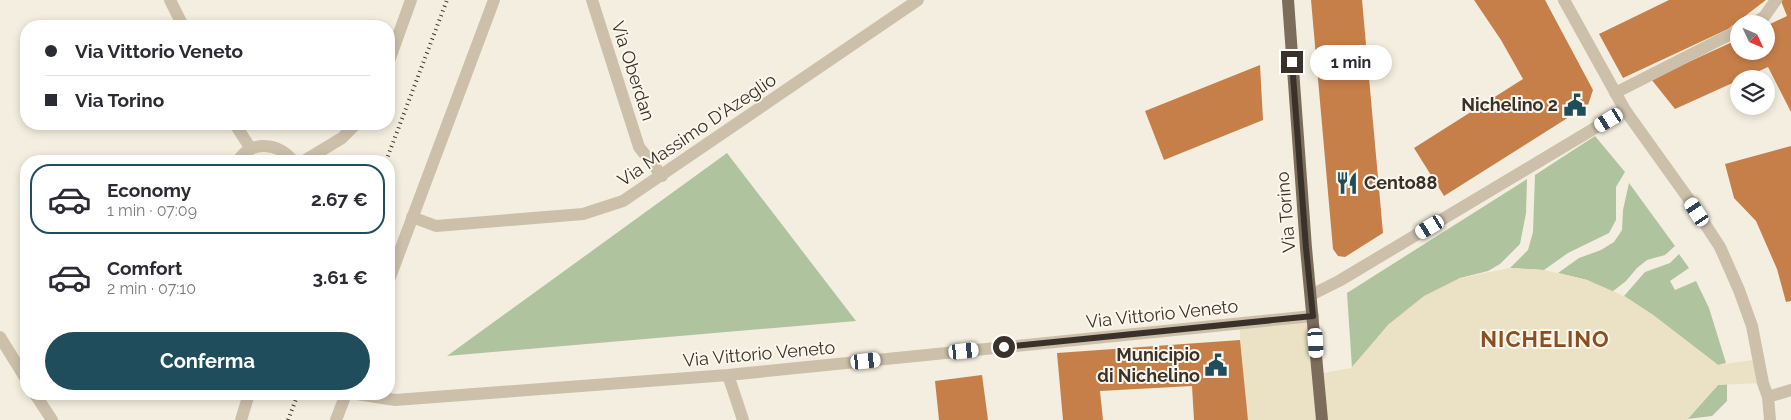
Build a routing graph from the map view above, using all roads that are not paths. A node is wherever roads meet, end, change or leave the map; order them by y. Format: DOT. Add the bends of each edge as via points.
graph roads {
  1 [pos="170,0"];
  2 [pos="411,0"];
  3 [pos="494,0"];
  4 [pos="592,0"];
  5 [pos="918,0"];
  6 [pos="1288,0"];
  7 [pos="1564,0"];
  8 [pos="1776,0"];
  9 [pos="1765,15"];
  10 [pos="180,20"];
  11 [pos="1730,35"];
  12 [pos="395,44"];
  13 [pos="1615,93"];
  14 [pos="1625,110"];
  15 [pos="239,130"];
  16 [pos="350,130"];
  17 [pos="251,149"];
  18 [pos="242,155"];
  19 [pos="289,155"];
  20 [pos="314,155"];
  21 [pos="662,176"];
  22 [pos="412,217"];
  23 [pos="395,264"];
  24 [pos="1311,295"];
  25 [pos="1313,316"];
  26 [pos="0,337"];
  27 [pos="20,369"];
  28 [pos="728,375"];
  29 [pos="1791,390"];
  30 [pos="1768,397"];
  31 [pos="40,400"];
  32 [pos="247,400"];
  33 [pos="344,400"];
  34 [pos="395,400"];
  35 [pos="52,420"];
  36 [pos="241,420"];
  37 [pos="336,420"];
  38 [pos="743,420"];
  39 [pos="1322,420"];
  40 [pos="1770,420"];
  1 -- 10 [label="street"];
  2 -- 12 [label="street"];
  3 -- 22 [label="street"];
  4 -- 21 [label="street, Via Oberdan" via="639,147"];
  5 -- 21 [label="street, Via Massimo D'Azeglio"];
  6 -- 24 [label="main road, Via Torino"];
  7 -- 13 [label="street"];
  8 -- 9 [label="street"];
  11 -- 13 [label="street"];
  13 -- 14 [label="street"];
  14 -- 24 [label="street"];
  14 -- 30 [label="street" via="1720,247 1752,326"];
  15 -- 17 [label="street"];
  16 -- 20 [label="street"];
  17 -- 18 [label="street"];
  17 -- 19 [label="street" via="264,145 276,147"];
  21 -- 22 [label="street, Via Massimo D'Azeglio" via="623,201 583,214 436,226"];
  22 -- 23 [label="street"];
  24 -- 25 [label="main road, Via Torino"];
  25 -- 28 [label="street, Via Vittorio Veneto"];
  25 -- 39 [label="main road, Via Torino"];
  26 -- 27 [label="street"];
  28 -- 34 [label="street, Via Vittorio Veneto"];
  28 -- 38 [label="street"];
  29 -- 30 [label="street"];
  30 -- 40 [label="street"];
  31 -- 35 [label="street"];
  32 -- 36 [label="street"];
  33 -- 37 [label="street"];
}
